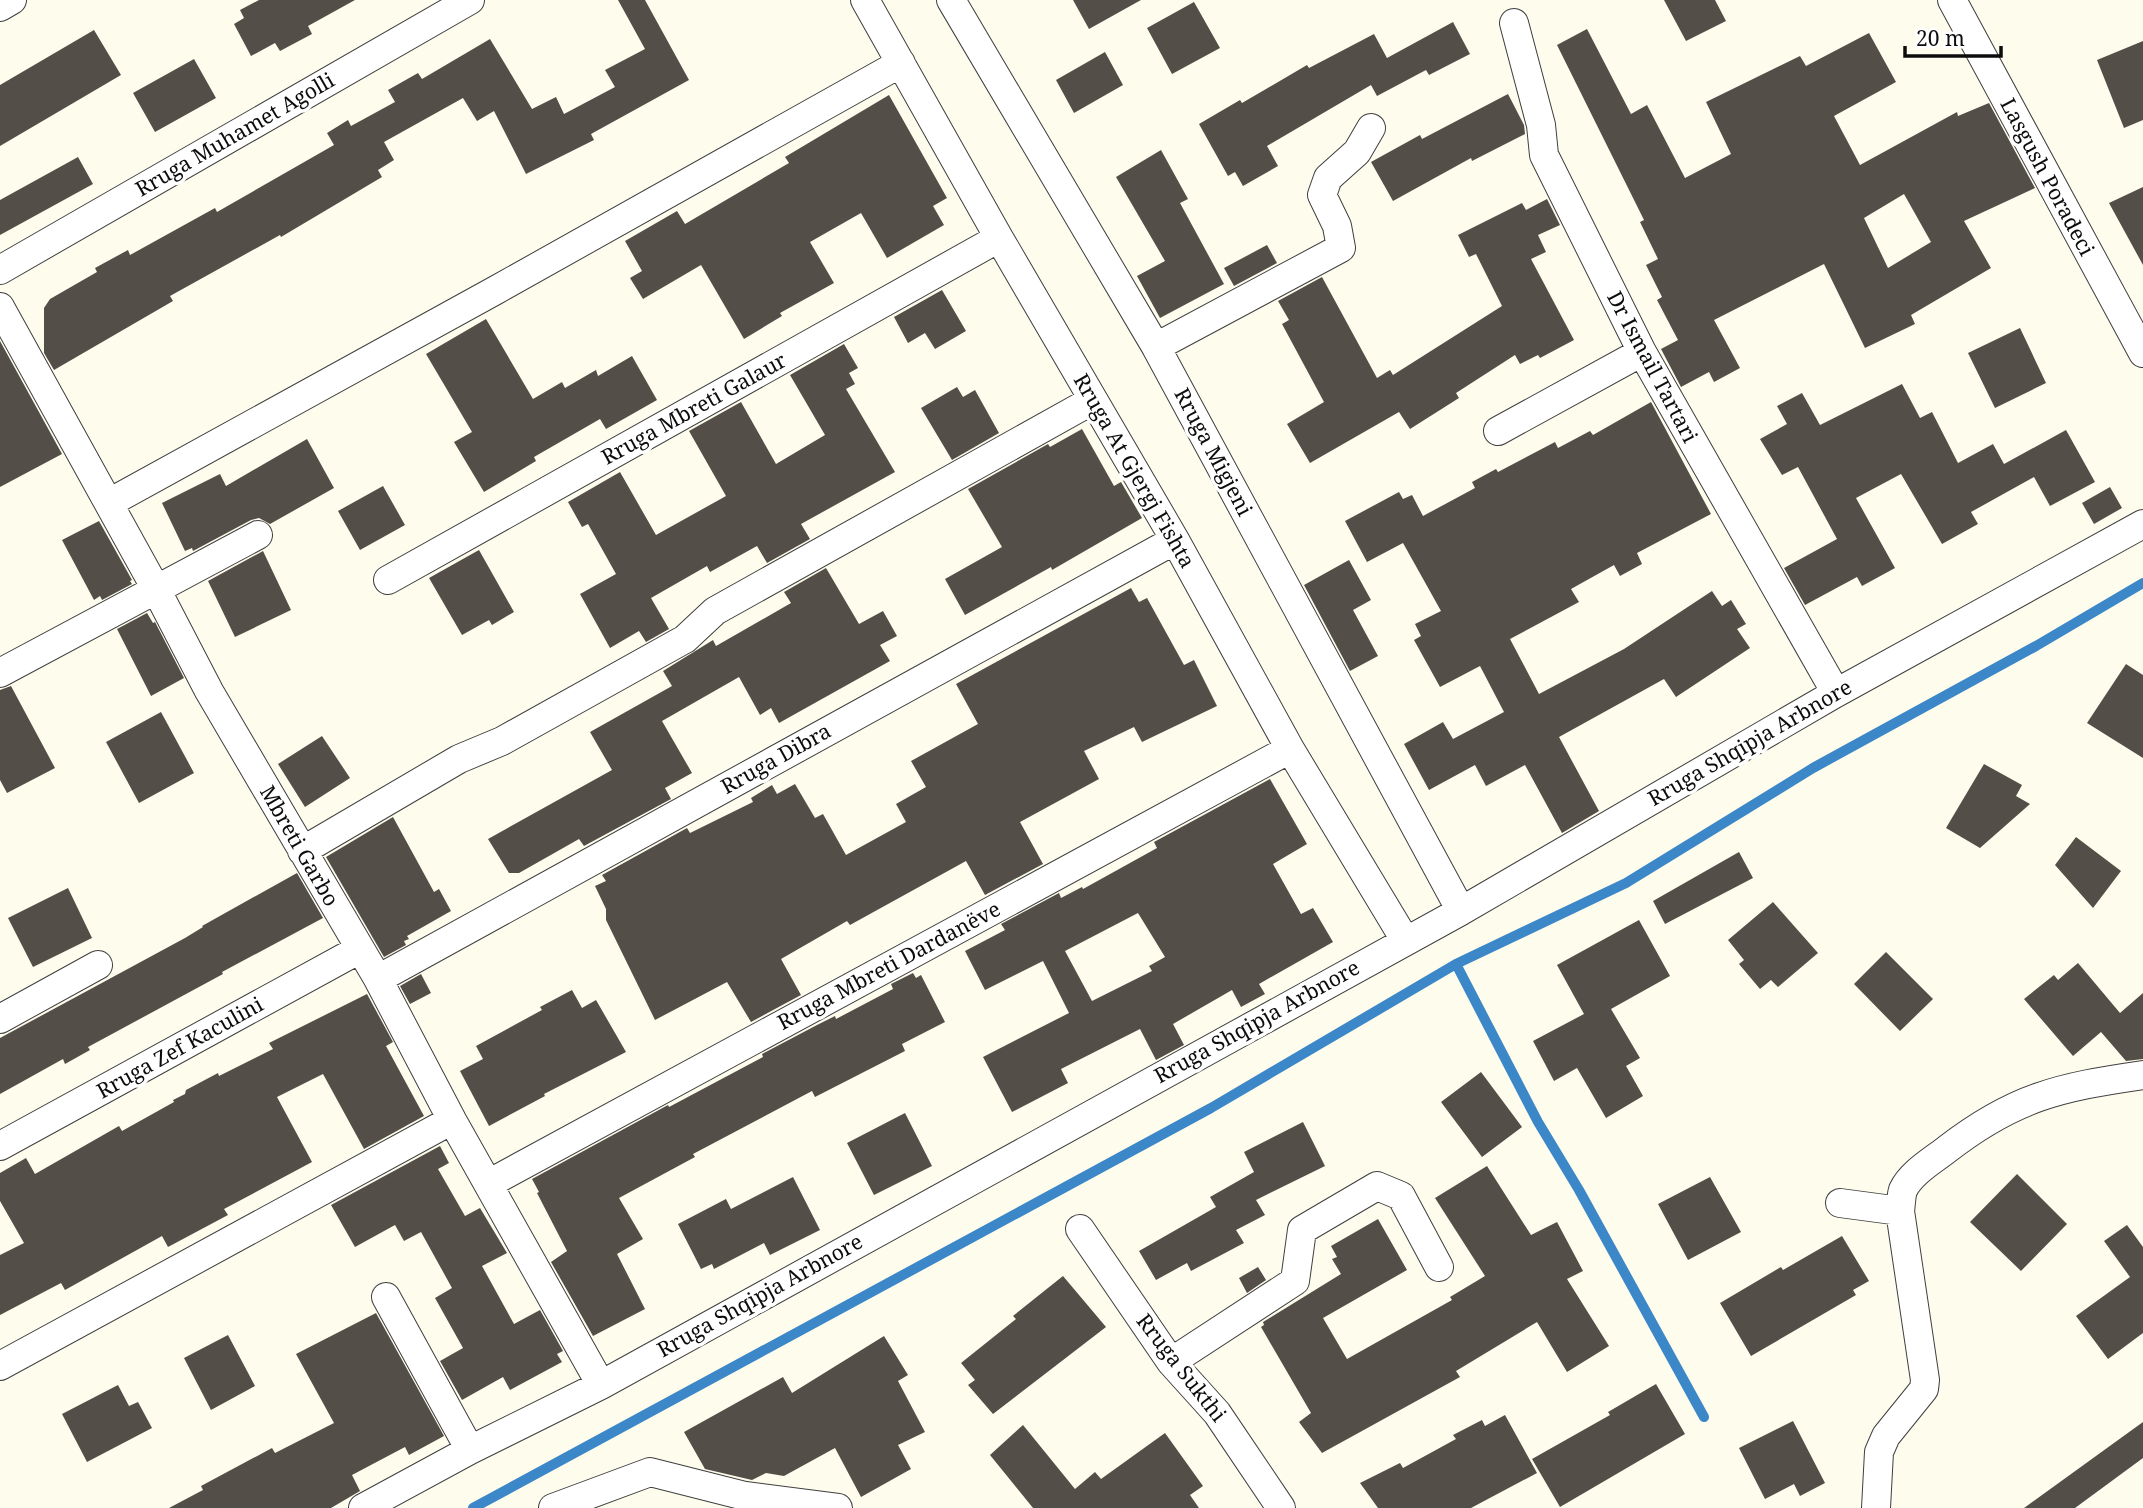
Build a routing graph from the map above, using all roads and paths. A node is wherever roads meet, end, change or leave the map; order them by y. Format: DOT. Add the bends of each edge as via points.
graph roads {
  1 [pos="12,0"];
  2 [pos="470,0"];
  3 [pos="865,0"];
  4 [pos="951,0"];
  5 [pos="1952,0"];
  6 [pos="0,7"];
  7 [pos="1514,23"];
  8 [pos="901,62"];
  9 [pos="1371,128"];
  10 [pos="999,238"];
  11 [pos="0,270"];
  12 [pos="0,307"];
  13 [pos="1156,346"];
  14 [pos="1642,352"];
  15 [pos="2143,353"];
  16 [pos="1093,400"];
  17 [pos="1497,431"];
  18 [pos="109,503"];
  19 [pos="2143,524"];
  20 [pos="258,535"];
  21 [pos="1175,540"];
  22 [pos="388,579"];
  23 [pos="156,589"];
  24 [pos="0,673"];
  25 [pos="1836,693"];
  26 [pos="1290,749"];
  27 [pos="302,851"];
  28 [pos="1461,911"];
  29 [pos="1405,940"];
  30 [pos="360,949"];
  31 [pos="98,965"];
  32 [pos="378,979"];
  33 [pos="0,1018"];
  34 [pos="2143,1074"];
  35 [pos="453,1120"];
  36 [pos="0,1146"];
  37 [pos="488,1184"];
  38 [pos="1840,1203"];
  39 [pos="1900,1211"];
  40 [pos="1080,1229"];
  41 [pos="1439,1267"];
  42 [pos="386,1297"];
  43 [pos="1171,1362"];
  44 [pos="0,1366"];
  45 [pos="600,1385"];
  46 [pos="470,1450"];
  47 [pos="363,1508"];
  48 [pos="553,1508"];
  49 [pos="838,1508"];
  50 [pos="1281,1508"];
  51 [pos="1876,1508"];
  1 -- 6 [label="street"];
  2 -- 11 [label="street, Rruga Muhamet Agolli"];
  3 -- 8 [label="street, Rruga At Gjergj Fishta"];
  4 -- 13 [label="street, Rruga Migjeni"];
  5 -- 15 [label="street, Lasgush Poradeci"];
  7 -- 14 [label="street, Dr Ismail Tartari" via="1541,125 1544,155"];
  8 -- 10 [label="street, Rruga At Gjergj Fishta"];
  8 -- 18 [label="street"];
  9 -- 13 [label="street" via="1357,152 1328,178 1322,195 1337,226 1341,248"];
  10 -- 16 [label="street, Rruga At Gjergj Fishta"];
  10 -- 22 [label="street, Rruga Mbreti Galaur"];
  12 -- 18 [label="street, Mbreti Garbo"];
  13 -- 28 [label="street, Rruga Migjeni"];
  14 -- 17 [label="street"];
  14 -- 25 [label="street, Dr Ismail Tartari"];
  16 -- 21 [label="street, Rruga At Gjergj Fishta"];
  16 -- 27 [label="street" via="715,611 685,639 502,741 459,759"];
  18 -- 23 [label="street, Mbreti Garbo"];
  19 -- 25 [label="street, Rruga Shqipja Arbnore"];
  20 -- 23 [label="street"];
  21 -- 26 [label="street, Rruga At Gjergj Fishta"];
  21 -- 32 [label="street, Rruga Dibra"];
  23 -- 24 [label="street"];
  23 -- 27 [label="street, Mbreti Garbo"];
  25 -- 28 [label="street, Rruga Shqipja Arbnore"];
  26 -- 29 [label="street, Rruga At Gjergj Fishta"];
  26 -- 37 [label="street, Rruga Mbreti Dardanëve"];
  27 -- 30 [label="street, Mbreti Garbo"];
  28 -- 29 [label="street, Rruga Shqipja Arbnore"];
  29 -- 45 [label="street, Rruga Shqipja Arbnore"];
  30 -- 32 [label="street, Mbreti Garbo"];
  30 -- 36 [label="street, Rruga Zef Kaculini"];
  31 -- 33 [label="street"];
  32 -- 35 [label="street, Mbreti Garbo"];
  34 -- 39 [label="street" via="2066,1087 1994,1117 1916,1173 1903,1190"];
  35 -- 37 [label="street, Mbreti Garbo"];
  35 -- 44 [label="street"];
  37 -- 45 [label="street, Mbreti Garbo"];
  38 -- 39 [label="street"];
  39 -- 51 [label="street" via="1925,1380 1924,1389 1886,1436 1879,1452"];
  40 -- 43 [label="street, Rruga Sukthi"];
  41 -- 43 [label="street" via="1401,1196 1377,1186 1302,1230 1295,1281"];
  42 -- 46 [label="street"];
  43 -- 50 [label="street, Rruga Sukthi" via="1217,1413"];
  45 -- 46 [label="street, Rruga Shqipja Arbnore"];
  46 -- 47 [label="street, Rruga Shqipja Arbnore"];
  48 -- 49 [label="street" via="650,1472 744,1496"];
}
